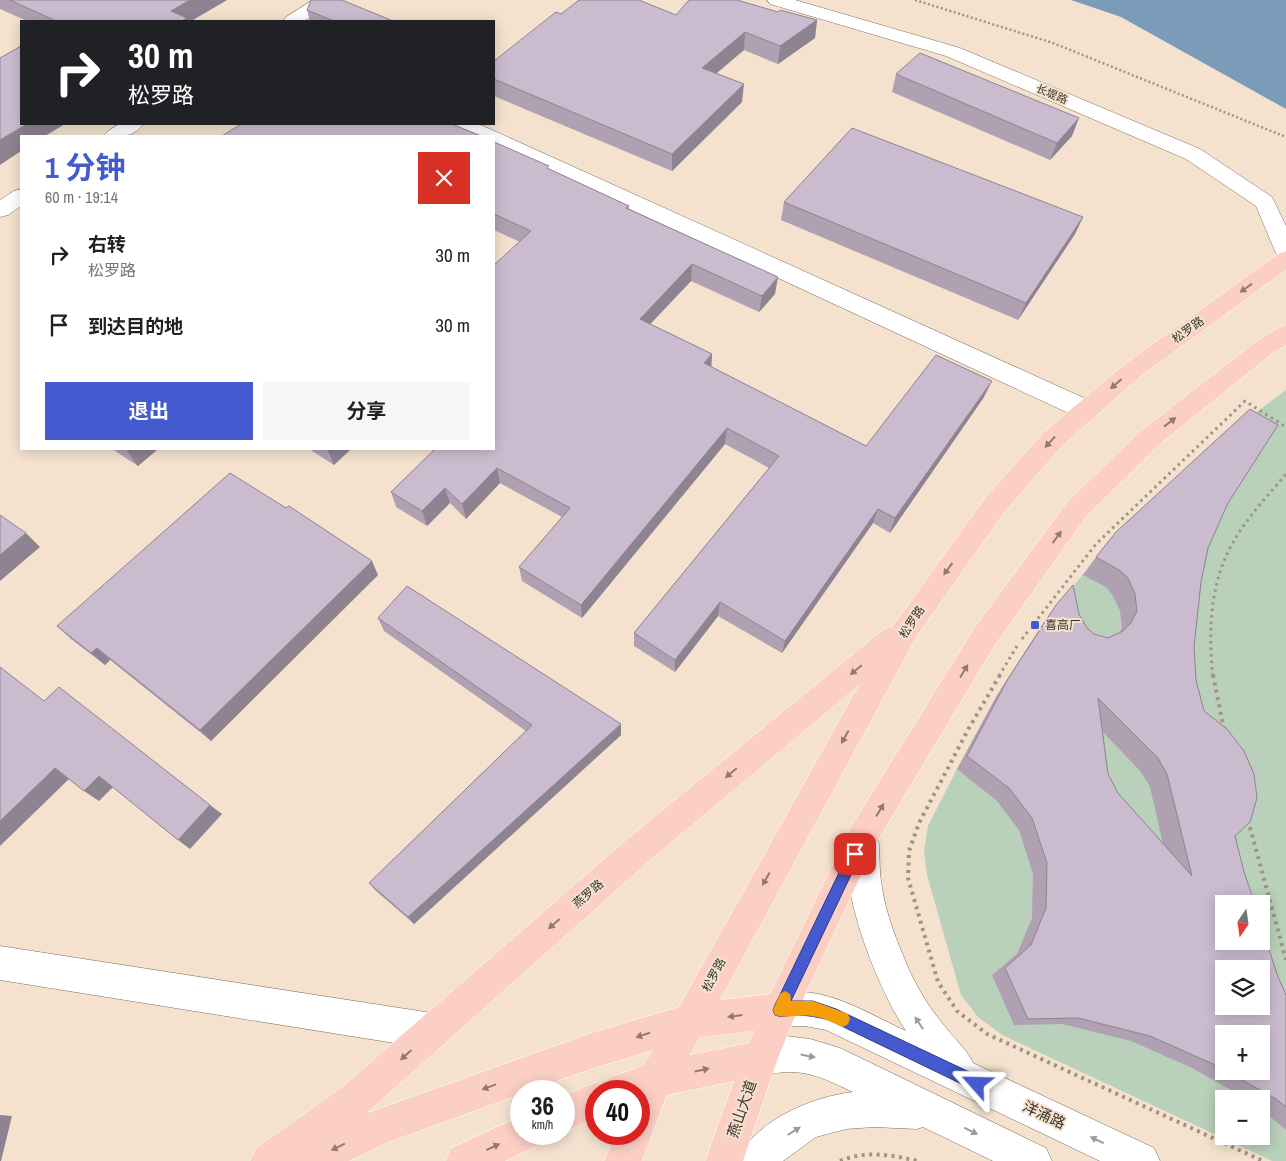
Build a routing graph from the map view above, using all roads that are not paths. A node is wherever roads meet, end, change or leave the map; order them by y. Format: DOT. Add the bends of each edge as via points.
graph roads {
  1 [pos="325,0"];
  2 [pos="776,0"];
  3 [pos="294,20"];
  4 [pos="131,125"];
  5 [pos="464,125"];
  6 [pos="116,135"];
  7 [pos="487,135"];
  8 [pos="495,138"];
  9 [pos="20,197"];
  10 [pos="0,210"];
  11 [pos="1286,252"];
  12 [pos="1286,259"];
  13 [pos="1286,334"];
  14 [pos="1086,410"];
  15 [pos="907,627"];
  16 [pos="864,836"];
  17 [pos="0,963"];
  18 [pos="780,1010"];
  19 [pos="690,1021"];
  20 [pos="432,1031"];
  21 [pos="760,1058"];
  22 [pos="654,1080"];
  23 [pos="650,1081"];
  24 [pos="977,1084"];
  25 [pos="650,1091"];
  26 [pos="934,1113"];
  27 [pos="510,1140"];
  28 [pos="630,1145"];
  29 [pos="269,1161"];
  30 [pos="309,1161"];
  31 [pos="464,1161"];
  32 [pos="623,1161"];
  33 [pos="724,1161"];
  34 [pos="756,1161"];
  35 [pos="1033,1161"];
  36 [pos="1141,1161"];
  1 -- 3 [label="street"];
  2 -- 11 [label="street, 长堤路" via="952,52 1193,154 1265,202"];
  4 -- 6 [label="street"];
  5 -- 7 [label="street"];
  8 -- 14 [label="street"];
  9 -- 10 [label="street"];
  12 -- 14 [label="main road, 松罗路, one-way" via="1133,370"];
  16 -- 13 [label="main road, one-way" via="985,636 1077,509 1151,437"];
  14 -- 15 [label="main road, 松罗路, one-way" via="1053,438 994,506"];
  15 -- 19 [label="main road, 松罗路, one-way"];
  15 -- 20 [label="main road, 燕罗路, one-way" via="638,851"];
  16 -- 18 [label="main road"];
  24 -- 16 [label="street, one-way" via="931,1040 900,990 880,941 864,879"];
  17 -- 20 [label="street"];
  18 -- 19 [label="main road, one-way"];
  18 -- 21 [label="main road"];
  18 -- 24 [label="street, 洋涌路" via="813,1009 830,1014"];
  19 -- 22 [label="main road, 松罗路"];
  19 -- 30 [label="main road, one-way" via="590,1051 381,1126"];
  20 -- 29 [label="main road, 燕罗路, one-way" via="354,1101"];
  22 -- 21 [label="main road, one-way"];
  21 -- 26 [label="street, one-way" via="784,1054 812,1056"];
  21 -- 33 [label="main road, 燕山大道"];
  22 -- 23 [label="main road"];
  22 -- 25 [label="main road"];
  36 -- 24 [label="street, 洋涌路, one-way"];
  34 -- 26 [label="street, one-way" via="781,1139 805,1124 828,1116 877,1108"];
  26 -- 35 [label="street, one-way"];
  31 -- 27 [label="main road, one-way"];
  28 -- 32 [label="main road"];
}
